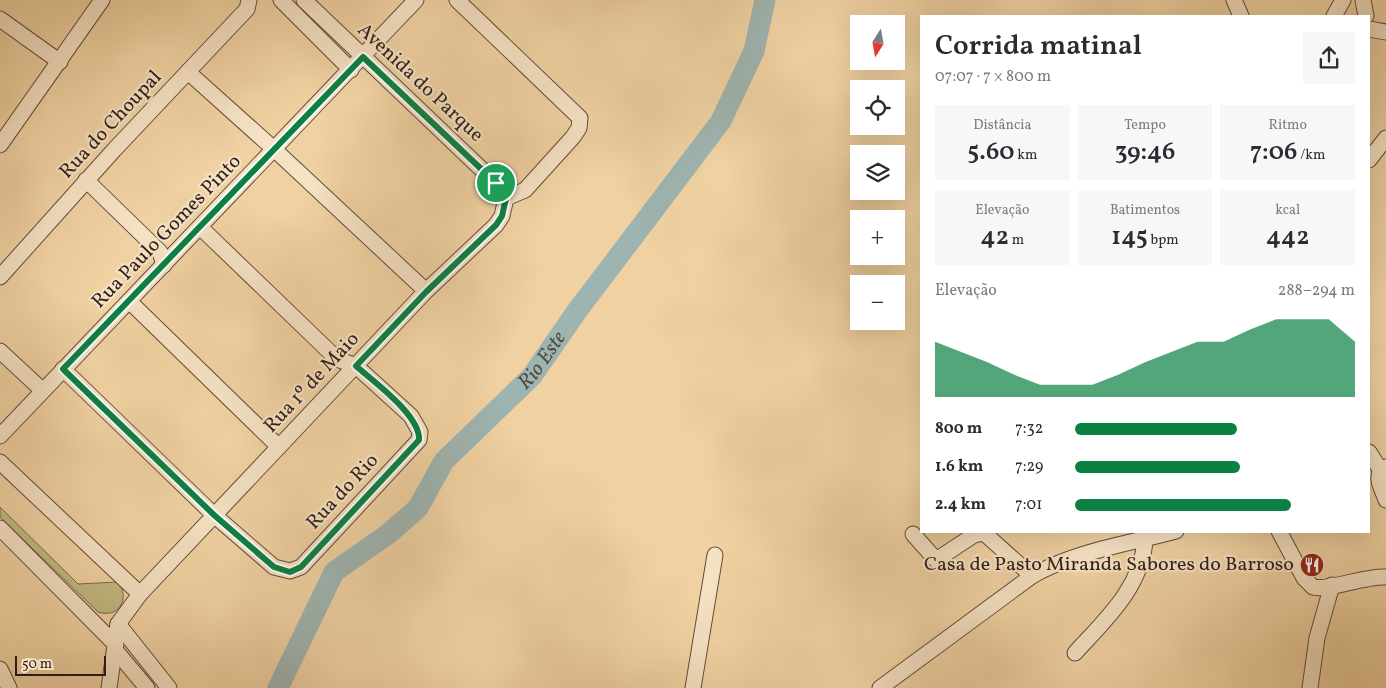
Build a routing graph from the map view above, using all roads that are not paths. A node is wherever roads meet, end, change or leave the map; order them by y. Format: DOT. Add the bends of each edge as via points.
graph roads {
  1 [pos="102,0"];
  2 [pos="249,0"];
  3 [pos="281,0"];
  4 [pos="304,0"];
  5 [pos="416,0"];
  6 [pos="457,0"];
  7 [pos="1234,0"];
  8 [pos="1343,0"];
  9 [pos="1363,0"];
  10 [pos="1240,15"];
  11 [pos="1335,15"];
  12 [pos="1366,15"];
  13 [pos="0,19"];
  14 [pos="1370,28"];
  15 [pos="1386,32"];
  16 [pos="363,57"];
  17 [pos="60,62"];
  18 [pos="351,70"];
  19 [pos="188,72"];
  20 [pos="1386,138"];
  21 [pos="0,146"];
  22 [pos="275,150"];
  23 [pos="1370,159"];
  24 [pos="86,180"];
  25 [pos="506,198"];
  26 [pos="200,227"];
  27 [pos="164,265"];
  28 [pos="0,277"];
  29 [pos="426,292"];
  30 [pos="128,301"];
  31 [pos="0,351"];
  32 [pos="356,366"];
  33 [pos="63,369"];
  34 [pos="42,390"];
  35 [pos="0,436"];
  36 [pos="279,447"];
  37 [pos="1370,453"];
  38 [pos="0,462"];
  39 [pos="1383,469"];
  40 [pos="1386,500"];
  41 [pos="214,515"];
  42 [pos="0,528"];
  43 [pos="1169,533"];
  44 [pos="1280,533"];
  45 [pos="913,534"];
  46 [pos="1145,540"];
  47 [pos="715,555"];
  48 [pos="1032,576"];
  49 [pos="1386,577"];
  50 [pos="1332,585"];
  51 [pos="140,594"];
  52 [pos="118,624"];
  53 [pos="116,648"];
  54 [pos="1075,653"];
  55 [pos="0,669"];
  56 [pos="9,688"];
  57 [pos="109,688"];
  58 [pos="148,688"];
  59 [pos="169,688"];
  60 [pos="693,688"];
  61 [pos="880,688"];
  62 [pos="1310,688"];
  1 -- 17 [label="street"];
  2 -- 19 [label="street, Rua do Choupal" via="247,9"];
  3 -- 18 [label="street, Avenida do Parque"];
  4 -- 16 [label="street, Avenida do Parque"];
  5 -- 16 [label="street, Rua Paulo Gomes Pinto"];
  6 -- 25 [label="street" via="580,118 579,128 573,137 525,190"];
  7 -- 10 [label="street"];
  8 -- 11 [label="street"];
  9 -- 12 [label="street"];
  13 -- 17 [label="street"];
  14 -- 15 [label="street"];
  16 -- 18 [label="street, Rua Paulo Gomes Pinto"];
  16 -- 25 [label="street, Avenida do Parque" via="496,183"];
  17 -- 21 [label="street"];
  18 -- 22 [label="street, Rua Paulo Gomes Pinto"];
  19 -- 22 [label="street"];
  19 -- 24 [label="street, Rua do Choupal"];
  20 -- 23 [label="street"];
  22 -- 26 [label="street, Rua Paulo Gomes Pinto"];
  22 -- 29 [label="street"];
  24 -- 27 [label="street" via="160,252"];
  24 -- 28 [label="street, Rua do Choupal"];
  25 -- 29 [label="street, Rua 1º de Maio" via="502,216 496,225"];
  26 -- 27 [label="street, Rua Paulo Gomes Pinto"];
  26 -- 32 [label="street" via="337,359"];
  27 -- 30 [label="street, Rua Paulo Gomes Pinto"];
  29 -- 32 [label="street, Rua 1º de Maio"];
  30 -- 33 [label="street, Rua Paulo Gomes Pinto"];
  30 -- 36 [label="street"];
  31 -- 34 [label="street"];
  32 -- 36 [label="street, Rua 1º de Maio"];
  32 -- 41 [label="street, Rua do Rio" via="411,416 420,432 419,440 301,567 290,572 274,567"];
  33 -- 34 [label="street, Rua Paulo Gomes Pinto"];
  33 -- 41 [label="street"];
  34 -- 35 [label="street, Rua Paulo Gomes Pinto"];
  36 -- 41 [label="street, Rua 1º de Maio"];
  37 -- 39 [label="street"];
  38 -- 51 [label="street"];
  39 -- 40 [label="street" via="1378,478"];
  41 -- 51 [label="street, Rua 1º de Maio"];
  42 -- 53 [label="street"];
  43 -- 46 [label="street"];
  44 -- 50 [label="street" via="1309,584 1317,588"];
  45 -- 48 [label="street" via="936,560 974,535 984,533"];
  46 -- 48 [label="street" via="1085,554 1047,567"];
  46 -- 54 [label="street" via="1144,552 1126,596"];
  47 -- 60 [label="street"];
  48 -- 61 [label="street"];
  49 -- 50 [label="street" via="1360,578"];
  50 -- 62 [label="street" via="1317,638"];
  51 -- 52 [label="street, Rua 1º de Maio"];
  52 -- 53 [label="street"];
  52 -- 59 [label="street"];
  53 -- 57 [label="street"];
  53 -- 58 [label="street"];
  55 -- 56 [label="street"];
}
